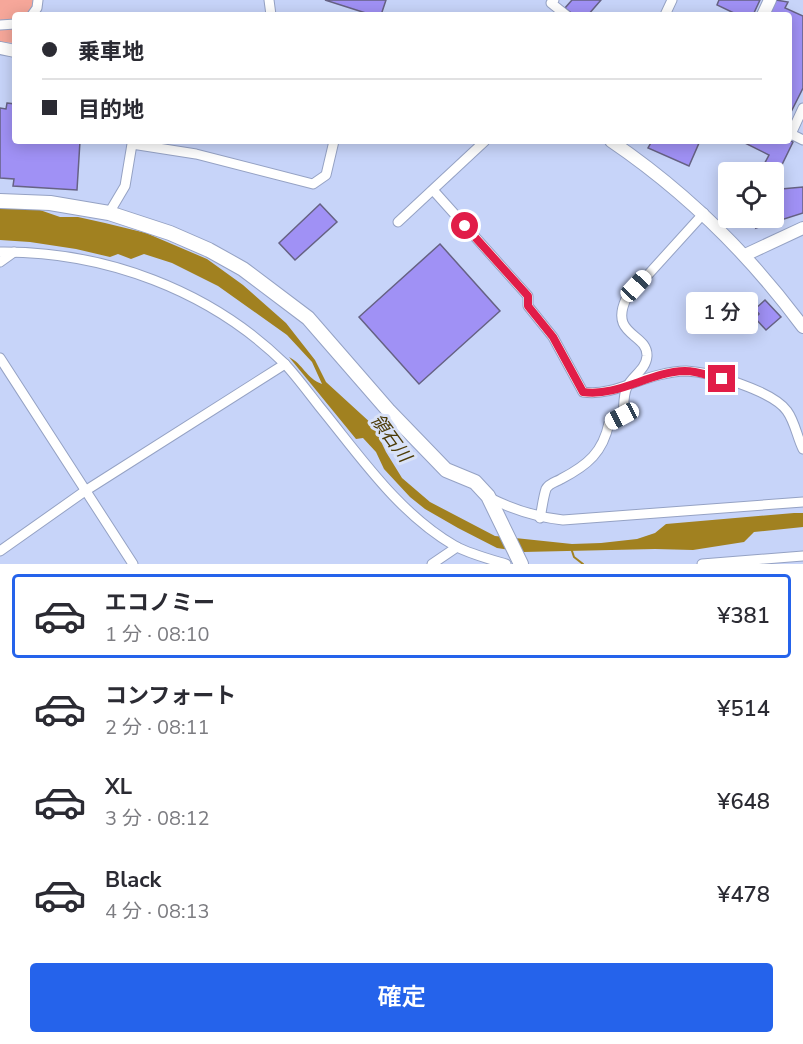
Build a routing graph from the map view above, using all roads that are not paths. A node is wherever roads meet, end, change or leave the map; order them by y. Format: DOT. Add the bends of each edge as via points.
graph roads {
  1 [pos="554,0"];
  2 [pos="562,12"];
  3 [pos="803,108"];
  4 [pos="792,130"];
  5 [pos="131,144"];
  6 [pos="142,144"];
  7 [pos="333,144"];
  8 [pos="481,144"];
  9 [pos="616,144"];
  10 [pos="433,190"];
  11 [pos="0,201"];
  12 [pos="109,213"];
  13 [pos="704,213"];
  14 [pos="398,222"];
  15 [pos="803,228"];
  16 [pos="0,252"];
  17 [pos="14,252"];
  18 [pos="745,255"];
  19 [pos="0,262"];
  20 [pos="803,327"];
  21 [pos="0,358"];
  22 [pos="285,364"];
  23 [pos="627,387"];
  24 [pos="803,449"];
  25 [pos="85,491"];
  26 [pos="490,500"];
  27 [pos="803,502"];
  28 [pos="540,518"];
  29 [pos="457,547"];
  30 [pos="0,551"];
  31 [pos="803,556"];
  32 [pos="515,563"];
  33 [pos="133,564"];
  34 [pos="432,564"];
  35 [pos="702,564"];
  1 -- 2 [label="street" via="551,3"];
  3 -- 4 [label="street"];
  5 -- 12 [label="street" via="125,186"];
  6 -- 7 [label="street" via="313,184 326,175"];
  8 -- 10 [label="street"];
  9 -- 13 [label="street"];
  10 -- 14 [label="street"];
  10 -- 23 [label="street" via="528,296 528,306 553,337 583,392"];
  11 -- 12 [label="main road" via="50,203"];
  12 -- 26 [label="main road" via="209,250 279,294 308,318 426,451 446,470 475,482"];
  13 -- 18 [label="street"];
  13 -- 23 [label="street" via="636,286 622,308 623,324 646,349 647,356"];
  15 -- 18 [label="street"];
  16 -- 17 [label="street"];
  17 -- 19 [label="street"];
  17 -- 22 [label="street" via="60,255 143,275 220,313"];
  18 -- 20 [label="street"];
  21 -- 25 [label="street"];
  22 -- 25 [label="street"];
  22 -- 29 [label="street" via="400,503"];
  23 -- 24 [label="street" via="658,375 685,371 743,385 786,408"];
  23 -- 28 [label="street" via="622,416 609,423 605,439 589,460 546,488"];
  25 -- 30 [label="street"];
  25 -- 33 [label="street"];
  26 -- 28 [label="street"];
  26 -- 32 [label="main road"];
  27 -- 28 [label="street" via="563,520"];
  29 -- 32 [label="street"];
  29 -- 34 [label="street"];
  31 -- 35 [label="street"];
}
